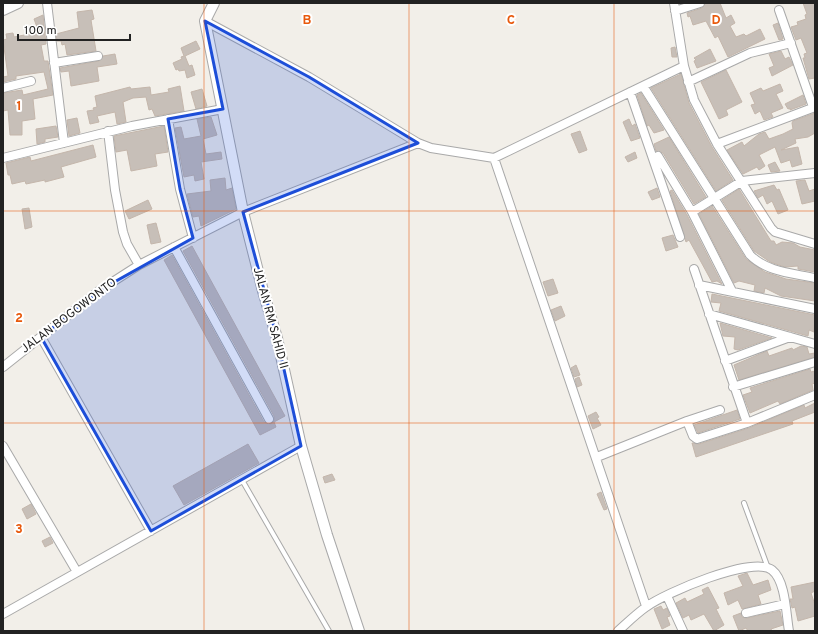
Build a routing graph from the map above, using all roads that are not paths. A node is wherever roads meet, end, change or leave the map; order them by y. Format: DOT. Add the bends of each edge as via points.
graph roads {
  1 [pos="18,3"];
  2 [pos="47,3"];
  3 [pos="214,3"];
  4 [pos="700,3"];
  5 [pos="675,7"];
  6 [pos="3,10"];
  7 [pos="780,10"];
  8 [pos="205,21"];
  9 [pos="791,43"];
  10 [pos="98,56"];
  11 [pos="54,62"];
  12 [pos="684,66"];
  13 [pos="31,81"];
  14 [pos="688,82"];
  15 [pos="643,86"];
  16 [pos="3,88"];
  17 [pos="630,92"];
  18 [pos="814,107"];
  19 [pos="223,109"];
  20 [pos="168,120"];
  21 [pos="108,132"];
  22 [pos="64,143"];
  23 [pos="418,143"];
  24 [pos="717,144"];
  25 [pos="658,156"];
  26 [pos="3,158"];
  27 [pos="494,158"];
  28 [pos="815,173"];
  29 [pos="742,181"];
  30 [pos="714,199"];
  31 [pos="243,212"];
  32 [pos="692,212"];
  33 [pos="680,237"];
  34 [pos="193,238"];
  35 [pos="815,244"];
  36 [pos="174,247"];
  37 [pos="139,265"];
  38 [pos="694,269"];
  39 [pos="815,278"];
  40 [pos="699,285"];
  41 [pos="732,291"];
  42 [pos="815,308"];
  43 [pos="709,314"];
  44 [pos="41,337"];
  45 [pos="790,337"];
  46 [pos="815,344"];
  47 [pos="725,362"];
  48 [pos="815,362"];
  49 [pos="3,367"];
  50 [pos="733,387"];
  51 [pos="815,395"];
  52 [pos="720,410"];
  53 [pos="269,419"];
  54 [pos="687,421"];
  55 [pos="747,423"];
  56 [pos="3,446"];
  57 [pos="301,446"];
  58 [pos="597,457"];
  59 [pos="242,480"];
  60 [pos="744,502"];
  61 [pos="151,531"];
  62 [pos="768,568"];
  63 [pos="77,572"];
  64 [pos="667,596"];
  65 [pos="785,604"];
  66 [pos="646,606"];
  67 [pos="746,613"];
  68 [pos="3,614"];
  69 [pos="329,631"];
  70 [pos="359,631"];
  71 [pos="618,631"];
  72 [pos="683,631"];
  73 [pos="789,631"];
  1 -- 6 [label="street"];
  2 -- 11 [label="street"];
  3 -- 8 [label="street"];
  4 -- 5 [label="street"];
  5 -- 12 [label="street"];
  7 -- 9 [label="street"];
  8 -- 19 [label="street, JALAN RM SAHID II"];
  8 -- 23 [label="street" via="309,77"];
  9 -- 14 [label="street" via="750,53"];
  9 -- 18 [label="street"];
  10 -- 11 [label="street"];
  11 -- 22 [label="street"];
  12 -- 14 [label="street"];
  12 -- 15 [label="street"];
  13 -- 16 [label="street"];
  14 -- 24 [label="street" via="694,100"];
  15 -- 17 [label="street"];
  15 -- 30 [label="street"];
  17 -- 27 [label="street"];
  17 -- 33 [label="street"];
  18 -- 24 [label="street"];
  19 -- 20 [label="street"];
  19 -- 31 [label="street, JALAN RM SAHID II"];
  20 -- 21 [label="street"];
  20 -- 34 [label="street" via="180,189"];
  21 -- 22 [label="street"];
  21 -- 37 [label="street" via="115,190 124,232 127,244"];
  22 -- 26 [label="street"];
  23 -- 27 [label="street" via="431,148"];
  23 -- 31 [label="street, JALAN BOGOWONTO"];
  24 -- 29 [label="street"];
  25 -- 32 [label="street"];
  27 -- 58 [label="street"];
  28 -- 29 [label="street"];
  29 -- 30 [label="street"];
  29 -- 35 [label="street" via="775,232"];
  30 -- 32 [label="street"];
  30 -- 39 [label="street" via="755,260 772,269"];
  31 -- 34 [label="street, JALAN BOGOWONTO"];
  31 -- 57 [label="street, JALAN RM SAHID II" via="277,338"];
  32 -- 41 [label="street"];
  34 -- 36 [label="street, JALAN BOGOWONTO"];
  36 -- 37 [label="street, JALAN BOGOWONTO"];
  36 -- 53 [label="street"];
  37 -- 44 [label="street, JALAN BOGOWONTO" via="100,290"];
  38 -- 40 [label="street"];
  40 -- 41 [label="street"];
  40 -- 43 [label="street"];
  41 -- 42 [label="street"];
  43 -- 45 [label="street"];
  43 -- 47 [label="street"];
  44 -- 49 [label="street, JALAN BOGOWONTO"];
  44 -- 61 [label="street"];
  45 -- 46 [label="street"];
  45 -- 47 [label="street"];
  47 -- 50 [label="street"];
  48 -- 50 [label="street"];
  50 -- 55 [label="street"];
  51 -- 55 [label="street"];
  52 -- 54 [label="street"];
  54 -- 55 [label="street" via="693,436 697,439"];
  54 -- 58 [label="street"];
  56 -- 63 [label="street"];
  57 -- 59 [label="street"];
  57 -- 70 [label="street, JALAN RM SAHID II"];
  58 -- 66 [label="street"];
  59 -- 61 [label="street"];
  59 -- 69 [label="lane"];
  60 -- 62 [label="lane"];
  61 -- 63 [label="street"];
  62 -- 64 [label="street" via="748,566 734,569"];
  62 -- 65 [label="street" via="780,579"];
  63 -- 68 [label="street"];
  64 -- 66 [label="street"];
  64 -- 72 [label="street"];
  65 -- 67 [label="street"];
  65 -- 73 [label="street"];
  66 -- 71 [label="street"];
}
